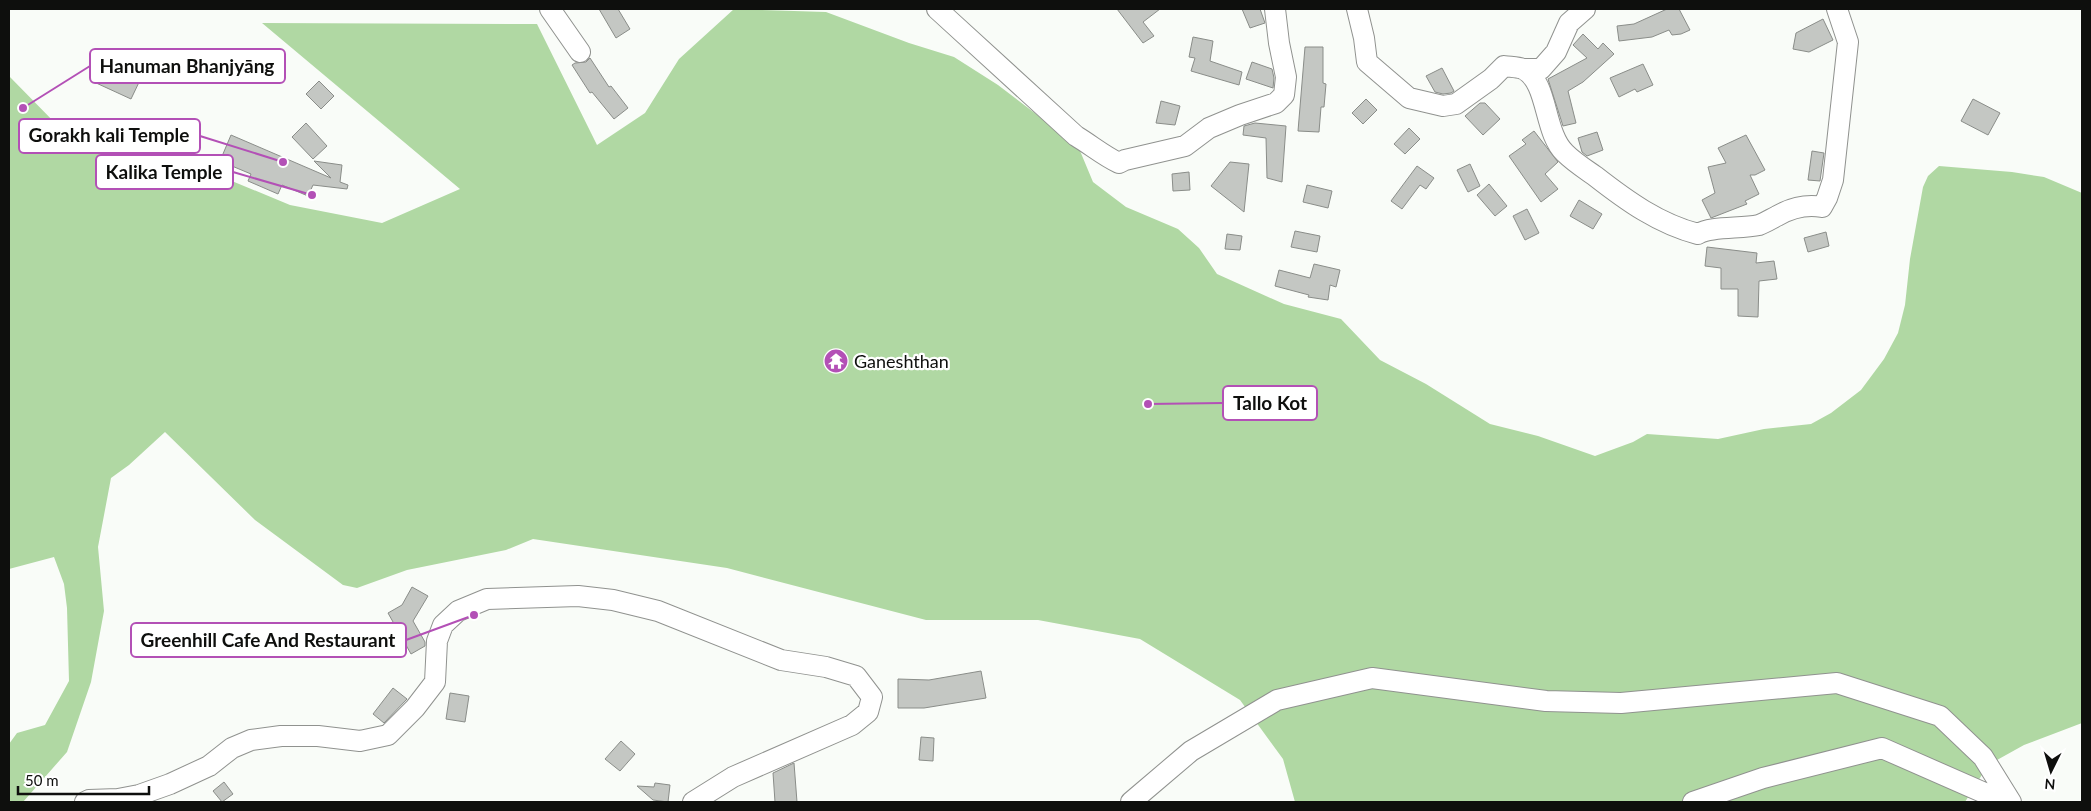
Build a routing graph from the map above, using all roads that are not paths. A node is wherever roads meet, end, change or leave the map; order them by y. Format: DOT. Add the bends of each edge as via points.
graph roads {
  1 [pos="550,9"];
  2 [pos="937,9"];
  3 [pos="1275,9"];
  4 [pos="1357,9"];
  5 [pos="1585,9"];
  6 [pos="1837,9"];
  7 [pos="580,52"];
  8 [pos="1524,69"];
  9 [pos="85,802"];
  10 [pos="693,802"];
  11 [pos="1131,802"];
  12 [pos="1693,802"];
  13 [pos="2005,802"];
  14 [pos="2011,802"];
  1 -- 7 [label="street"];
  2 -- 3 [label="street" via="1076,136 1106,158 1119,163 1185,146 1209,128 1276,103 1284,95 1286,76"];
  4 -- 8 [label="street" via="1367,62 1410,98 1443,106 1456,104 1504,66"];
  5 -- 8 [label="street" via="1569,23 1556,52 1540,69"];
  6 -- 8 [label="street" via="1848,42 1833,180 1827,198 1822,207 1812,205 1789,209 1761,224 1705,230 1698,234 1678,229 1633,205 1564,152 1551,134 1543,96"];
  9 -- 10 [label="street" via="139,795 170,784 209,766 232,748 252,740 318,736 360,741 388,735 435,682 437,641 443,625 458,611 488,599 578,596 613,600 658,611 781,660 826,667 856,676 872,697 868,712 852,725 733,776"];
  11 -- 14 [label="street" via="1191,751 1277,700 1372,678 1546,701 1620,703 1837,683 1940,716 1983,757"];
  12 -- 13 [label="street" via="1763,778 1882,748"];
}
